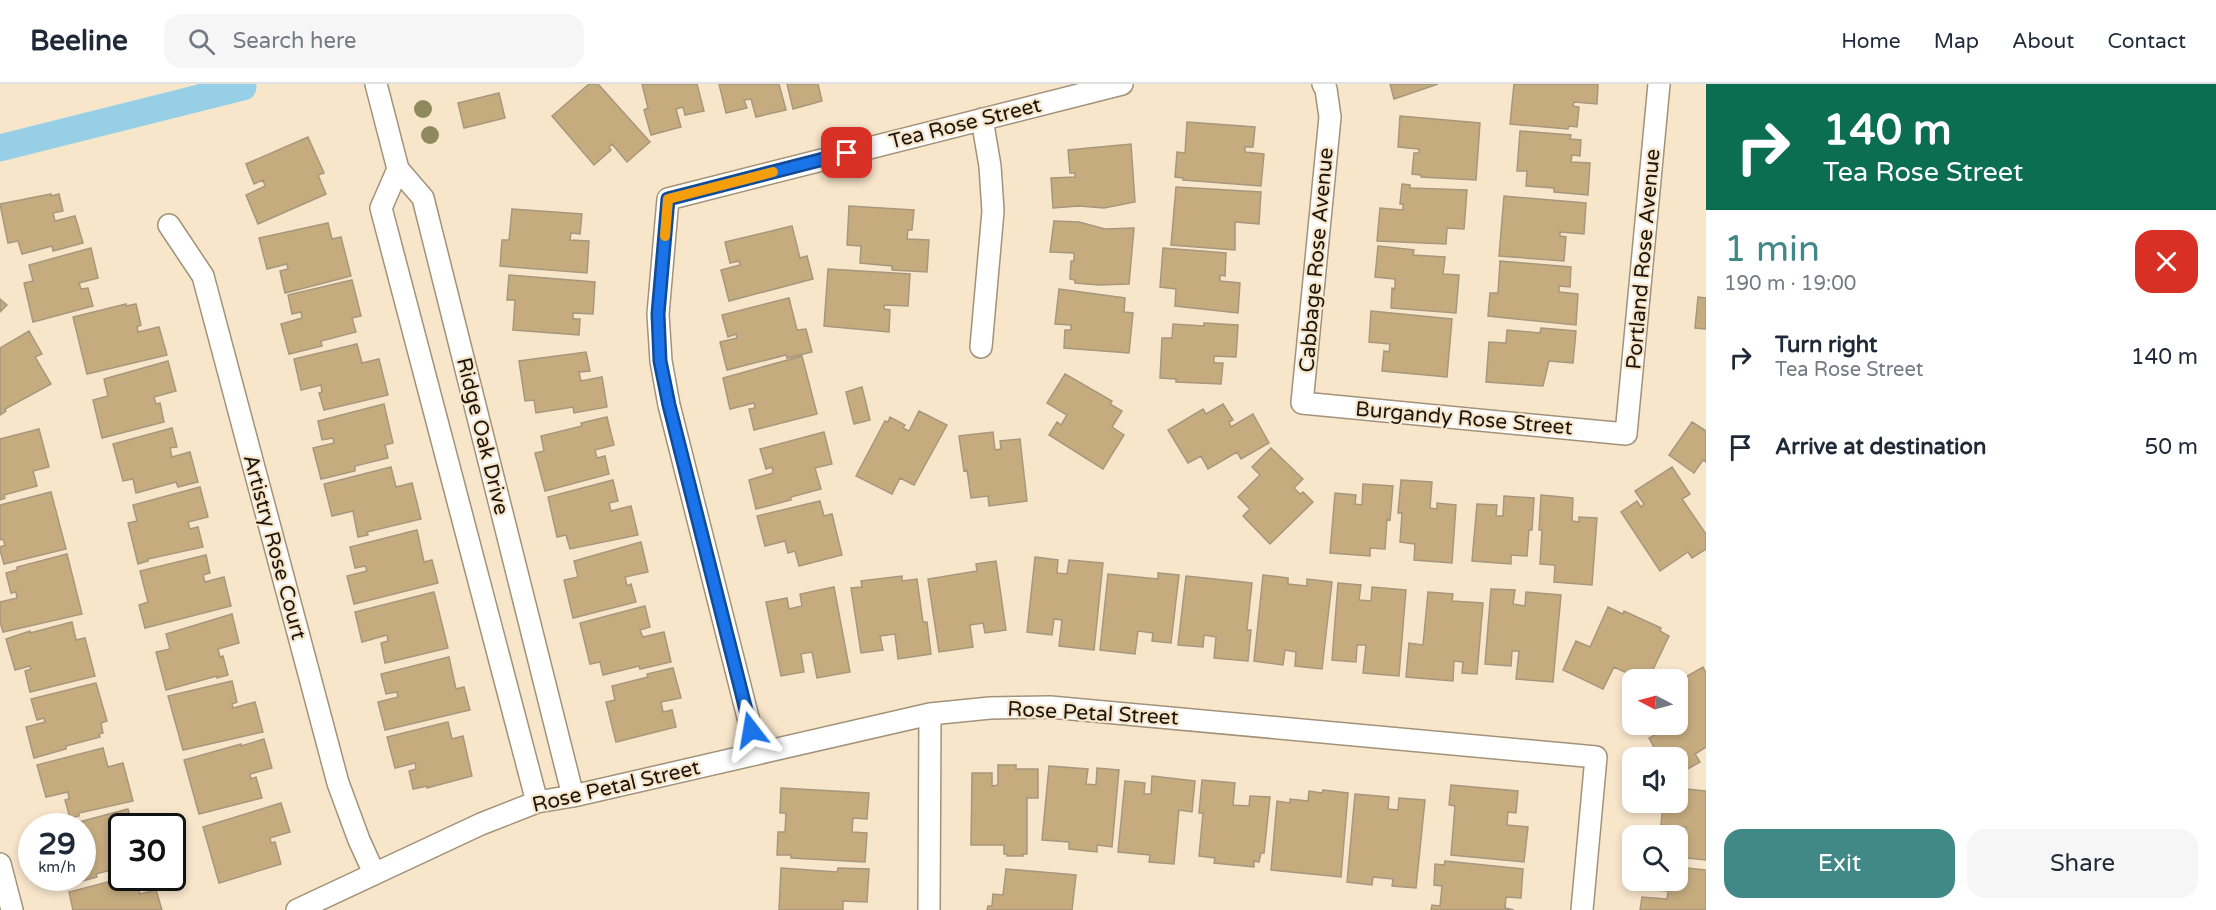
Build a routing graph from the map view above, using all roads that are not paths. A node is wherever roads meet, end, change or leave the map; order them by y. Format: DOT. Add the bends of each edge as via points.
graph roads {
  1 [pos="376,84"];
  2 [pos="1122,84"];
  3 [pos="1323,84"];
  4 [pos="1659,84"];
  5 [pos="982,119"];
  6 [pos="398,169"];
  7 [pos="169,225"];
  8 [pos="981,347"];
  9 [pos="1302,403"];
  10 [pos="1626,434"];
  11 [pos="930,714"];
  12 [pos="757,753"];
  13 [pos="573,796"];
  14 [pos="537,802"];
  15 [pos="0,864"];
  16 [pos="374,873"];
  17 [pos="12,910"];
  18 [pos="297,910"];
  19 [pos="929,910"];
  20 [pos="1582,910"];
  1 -- 6 [label="street, Ridge Oak Drive"];
  2 -- 5 [label="street, Tea Rose Street"];
  3 -- 9 [label="street, Cabbage Rose Avenue" via="1330,117"];
  4 -- 10 [label="street, Portland Rose Avenue"];
  5 -- 8 [label="street" via="993,211"];
  5 -- 12 [label="street, Tea Rose Street" via="668,199 658,314 660,361"];
  6 -- 13 [label="street, Ridge Oak Drive" via="423,198"];
  6 -- 14 [label="street, Ridge Oak Drive" via="381,208"];
  7 -- 16 [label="street, Artistry Rose Court" via="203,276 338,783"];
  9 -- 10 [label="street, Burgandy Rose Street"];
  11 -- 12 [label="street, Rose Petal Street"];
  11 -- 19 [label="street"];
  11 -- 20 [label="street, Rose Petal Street" via="990,708 1081,709 1596,758"];
  12 -- 13 [label="street, Rose Petal Street"];
  13 -- 14 [label="street, Rose Petal Street"];
  14 -- 16 [label="street, Rose Petal Street"];
  15 -- 17 [label="street"];
  16 -- 18 [label="street, Rose Petal Street"];
}
